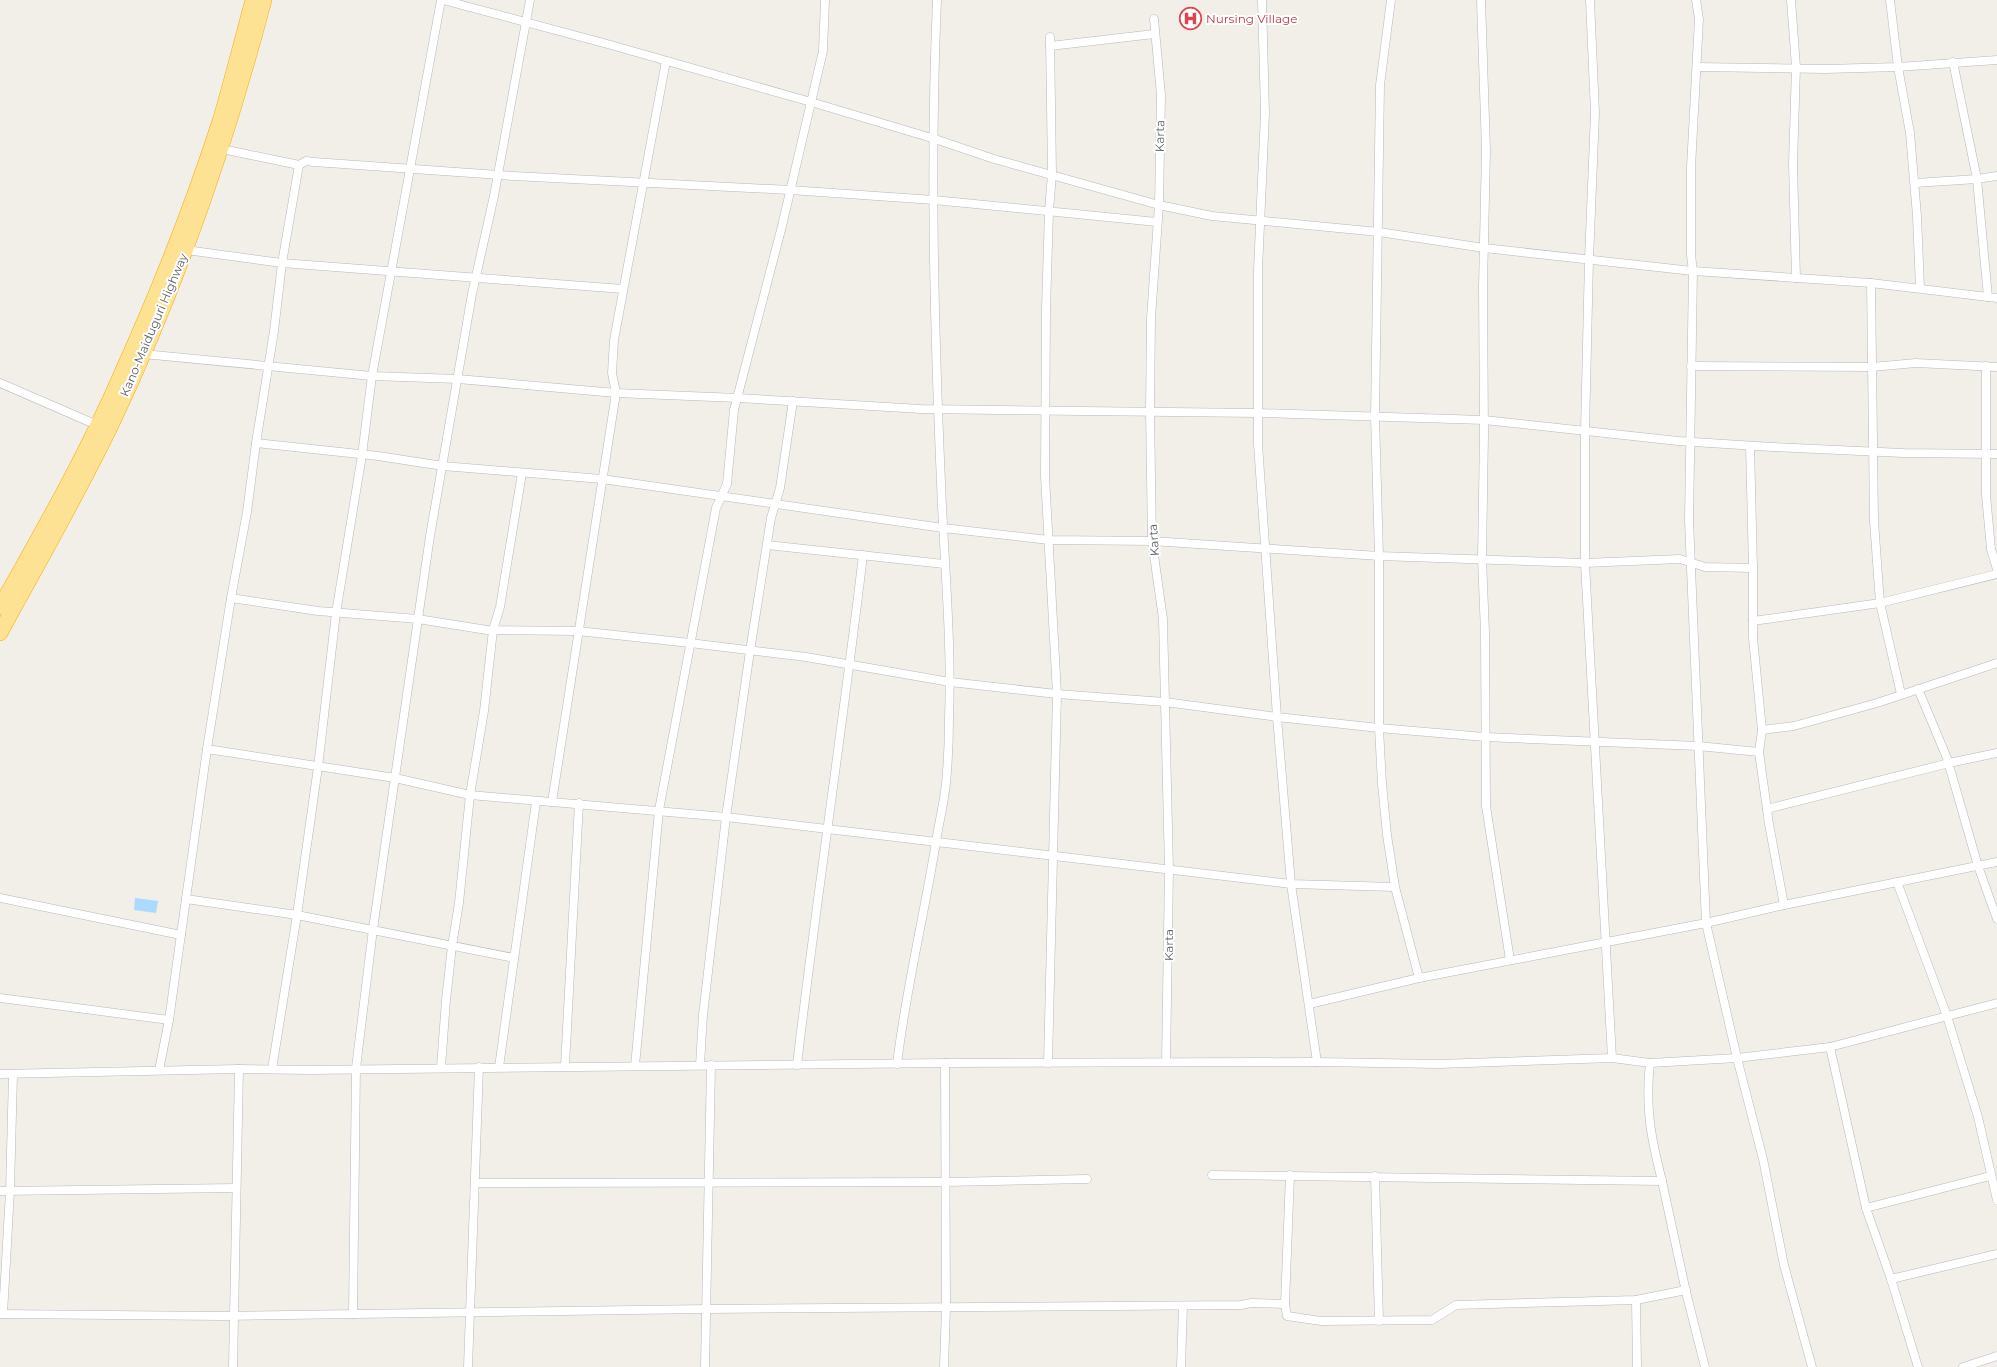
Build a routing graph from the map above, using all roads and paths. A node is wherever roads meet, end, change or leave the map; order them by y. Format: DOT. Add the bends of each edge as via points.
graph roads {
  1 [pos="253,0"];
  2 [pos="264,0"];
  3 [pos="442,0"];
  4 [pos="530,0"];
  5 [pos="825,0"];
  6 [pos="937,0"];
  7 [pos="1262,0"];
  8 [pos="1391,0"];
  9 [pos="1481,0"];
  10 [pos="1590,0"];
  11 [pos="1696,0"];
  12 [pos="1791,0"];
  13 [pos="1890,0"];
  14 [pos="1154,19"];
  15 [pos="527,22"];
  16 [pos="1154,34"];
  17 [pos="1050,37"];
  18 [pos="1050,46"];
  19 [pos="1997,60"];
  20 [pos="666,61"];
  21 [pos="1953,62"];
  22 [pos="1697,66"];
  23 [pos="1796,67"];
  24 [pos="1898,67"];
  25 [pos="811,102"];
  26 [pos="935,139"];
  27 [pos="222,149"];
  28 [pos="299,165"];
  29 [pos="409,169"];
  30 [pos="1052,174"];
  31 [pos="497,175"];
  32 [pos="1997,176"];
  33 [pos="1977,179"];
  34 [pos="1915,183"];
  35 [pos="644,184"];
  36 [pos="790,190"];
  37 [pos="934,200"];
  38 [pos="1159,205"];
  39 [pos="1049,211"];
  40 [pos="1261,221"];
  41 [pos="1157,222"];
  42 [pos="1379,232"];
  43 [pos="1484,248"];
  44 [pos="186,250"];
  45 [pos="1588,259"];
  46 [pos="282,263"];
  47 [pos="392,271"];
  48 [pos="1693,271"];
  49 [pos="475,276"];
  50 [pos="1796,278"];
  51 [pos="1872,282"];
  52 [pos="1920,288"];
  53 [pos="623,289"];
  54 [pos="1988,297"];
  55 [pos="1997,298"];
  56 [pos="136,354"];
  57 [pos="268,366"];
  58 [pos="1691,366"];
  59 [pos="1986,366"];
  60 [pos="1872,367"];
  61 [pos="1997,367"];
  62 [pos="372,376"];
  63 [pos="458,379"];
  64 [pos="0,383"];
  65 [pos="616,394"];
  66 [pos="738,398"];
  67 [pos="793,401"];
  68 [pos="939,409"];
  69 [pos="1046,410"];
  70 [pos="1150,412"];
  71 [pos="1258,413"];
  72 [pos="1375,417"];
  73 [pos="1484,420"];
  74 [pos="97,425"];
  75 [pos="1585,431"];
  76 [pos="1690,441"];
  77 [pos="256,443"];
  78 [pos="1750,446"];
  79 [pos="1874,452"];
  80 [pos="362,454"];
  81 [pos="1986,454"];
  82 [pos="1997,454"];
  83 [pos="443,466"];
  84 [pos="522,473"];
  85 [pos="602,479"];
  86 [pos="721,497"];
  87 [pos="777,504"];
  88 [pos="943,528"];
  89 [pos="1049,540"];
  90 [pos="1152,541"];
  91 [pos="768,545"];
  92 [pos="1265,549"];
  93 [pos="863,555"];
  94 [pos="1379,556"];
  95 [pos="1482,558"];
  96 [pos="1585,563"];
  97 [pos="944,564"];
  98 [pos="1691,564"];
  99 [pos="1754,568"];
  100 [pos="1997,569"];
  101 [pos="1997,574"];
  102 [pos="231,598"];
  103 [pos="1880,603"];
  104 [pos="0,606"];
  105 [pos="336,612"];
  106 [pos="418,619"];
  107 [pos="1753,621"];
  108 [pos="493,630"];
  109 [pos="578,631"];
  110 [pos="0,633"];
  111 [pos="690,643"];
  112 [pos="750,651"];
  113 [pos="1997,663"];
  114 [pos="850,664"];
  115 [pos="950,682"];
  116 [pos="1918,690"];
  117 [pos="1057,694"];
  118 [pos="1900,694"];
  119 [pos="1165,702"];
  120 [pos="1277,717"];
  121 [pos="1379,728"];
  122 [pos="1762,730"];
  123 [pos="1485,737"];
  124 [pos="1595,743"];
  125 [pos="1698,746"];
  126 [pos="207,749"];
  127 [pos="1759,752"];
  128 [pos="1997,753"];
  129 [pos="1949,763"];
  130 [pos="318,767"];
  131 [pos="395,778"];
  132 [pos="470,795"];
  133 [pos="536,802"];
  134 [pos="552,802"];
  135 [pos="579,803"];
  136 [pos="1766,809"];
  137 [pos="659,810"];
  138 [pos="726,816"];
  139 [pos="828,830"];
  140 [pos="936,842"];
  141 [pos="1054,855"];
  142 [pos="1997,862"];
  143 [pos="1978,866"];
  144 [pos="1170,869"];
  145 [pos="1897,882"];
  146 [pos="1291,884"];
  147 [pos="1395,887"];
  148 [pos="0,898"];
  149 [pos="186,899"];
  150 [pos="1784,905"];
  151 [pos="297,915"];
  152 [pos="1997,919"];
  153 [pos="1706,923"];
  154 [pos="373,930"];
  155 [pos="181,935"];
  156 [pos="1607,942"];
  157 [pos="452,946"];
  158 [pos="514,958"];
  159 [pos="1510,960"];
  160 [pos="1419,978"];
  161 [pos="0,998"];
  162 [pos="1997,1003"];
  163 [pos="1309,1004"];
  164 [pos="1948,1016"];
  165 [pos="169,1020"];
  166 [pos="1830,1047"];
  167 [pos="1612,1058"];
  168 [pos="1737,1058"];
  169 [pos="1166,1062"];
  170 [pos="1317,1062"];
  171 [pos="945,1063"];
  172 [pos="1048,1063"];
  173 [pos="1650,1063"];
  174 [pos="797,1064"];
  175 [pos="897,1064"];
  176 [pos="700,1065"];
  177 [pos="711,1065"];
  178 [pos="565,1066"];
  179 [pos="635,1066"];
  180 [pos="441,1067"];
  181 [pos="479,1067"];
  182 [pos="499,1067"];
  183 [pos="356,1068"];
  184 [pos="238,1069"];
  185 [pos="272,1069"];
  186 [pos="159,1070"];
  187 [pos="0,1074"];
  188 [pos="13,1074"];
  189 [pos="1997,1165"];
  190 [pos="1988,1167"];
  191 [pos="1290,1174"];
  192 [pos="1212,1175"];
  193 [pos="1375,1176"];
  194 [pos="1990,1176"];
  195 [pos="1088,1179"];
  196 [pos="1662,1180"];
  197 [pos="710,1182"];
  198 [pos="946,1182"];
  199 [pos="475,1183"];
  200 [pos="236,1188"];
  201 [pos="0,1191"];
  202 [pos="10,1191"];
  203 [pos="1997,1200"];
  204 [pos="1866,1208"];
  205 [pos="1997,1254"];
  206 [pos="1891,1279"];
  207 [pos="1686,1290"];
  208 [pos="1636,1300"];
  209 [pos="1285,1304"];
  210 [pos="1183,1306"];
  211 [pos="946,1307"];
  212 [pos="707,1309"];
  213 [pos="470,1313"];
  214 [pos="2,1314"];
  215 [pos="353,1314"];
  216 [pos="234,1316"];
  217 [pos="1379,1321"];
  218 [pos="1997,1356"];
  219 [pos="234,1367"];
  220 [pos="468,1367"];
  221 [pos="706,1367"];
  222 [pos="944,1367"];
  223 [pos="1181,1367"];
  224 [pos="1637,1367"];
  225 [pos="1705,1367"];
  226 [pos="1812,1367"];
  227 [pos="1918,1367"];
  228 [pos="1963,1367"];
  1 -- 56 [label="highway, Kano-Maiduguri Highway" via="220,119"];
  2 -- 27 [label="highway, Kano-Maiduguri Highway"];
  3 -- 15 [label="street"];
  3 -- 29 [label="street"];
  4 -- 15 [label="street"];
  5 -- 25 [label="street" via="823,51"];
  6 -- 26 [label="street" via="933,101"];
  7 -- 40 [label="street" via="1265,113"];
  8 -- 42 [label="street" via="1380,85"];
  9 -- 43 [label="street" via="1486,150"];
  10 -- 45 [label="street" via="1595,113"];
  11 -- 22 [label="street" via="1699,19"];
  12 -- 23 [label="street"];
  13 -- 24 [label="street"];
  14 -- 16 [label="street, Karta"];
  15 -- 20 [label="street"];
  15 -- 31 [label="street"];
  16 -- 18 [label="street"];
  16 -- 38 [label="street, Karta" via="1161,95"];
  17 -- 18 [label="street"];
  18 -- 30 [label="street"];
  19 -- 21 [label="street"];
  20 -- 25 [label="street"];
  20 -- 35 [label="street"];
  21 -- 24 [label="street"];
  21 -- 33 [label="street"];
  22 -- 23 [label="street"];
  22 -- 48 [label="street" via="1691,167"];
  23 -- 24 [label="street"];
  23 -- 50 [label="street" via="1793,164"];
  24 -- 34 [label="street"];
  25 -- 26 [label="street"];
  25 -- 36 [label="street"];
  26 -- 30 [label="street"];
  26 -- 37 [label="street"];
  27 -- 28 [label="street"];
  27 -- 44 [label="highway, Kano-Maiduguri Highway"];
  28 -- 29 [label="street" via="306,161"];
  28 -- 46 [label="street"];
  29 -- 31 [label="street"];
  29 -- 47 [label="street"];
  30 -- 38 [label="street"];
  30 -- 39 [label="street"];
  31 -- 35 [label="street"];
  31 -- 49 [label="street"];
  32 -- 33 [label="street"];
  33 -- 34 [label="street"];
  33 -- 54 [label="street"];
  34 -- 52 [label="street"];
  35 -- 36 [label="street"];
  35 -- 53 [label="street"];
  36 -- 37 [label="street"];
  36 -- 66 [label="street"];
  37 -- 39 [label="street"];
  37 -- 68 [label="street" via="933,286"];
  38 -- 40 [label="street" via="1212,216"];
  38 -- 41 [label="street, Karta"];
  39 -- 41 [label="street"];
  39 -- 69 [label="street"];
  40 -- 42 [label="street"];
  40 -- 71 [label="street"];
  41 -- 70 [label="street, Karta"];
  42 -- 43 [label="street"];
  42 -- 72 [label="street"];
  43 -- 45 [label="street"];
  43 -- 73 [label="street"];
  44 -- 46 [label="street"];
  44 -- 56 [label="highway, Kano-Maiduguri Highway"];
  45 -- 48 [label="street"];
  45 -- 75 [label="street"];
  46 -- 47 [label="street"];
  46 -- 57 [label="street"];
  47 -- 49 [label="street"];
  47 -- 62 [label="street"];
  48 -- 50 [label="street"];
  48 -- 58 [label="street"];
  49 -- 53 [label="street"];
  49 -- 63 [label="street"];
  50 -- 51 [label="street"];
  51 -- 52 [label="street"];
  51 -- 60 [label="street"];
  52 -- 54 [label="street"];
  53 -- 65 [label="street" via="614,340 612,372"];
  54 -- 55 [label="street"];
  56 -- 57 [label="street"];
  56 -- 74 [label="highway, Kano-Maiduguri Highway"];
  56 -- 110 [label="highway, Kano-Maiduguri Highway" via="112,423"];
  57 -- 62 [label="street"];
  57 -- 77 [label="street"];
  58 -- 60 [label="street"];
  58 -- 76 [label="street"];
  59 -- 60 [label="street" via="1916,364"];
  59 -- 61 [label="street"];
  59 -- 81 [label="street"];
  60 -- 79 [label="street"];
  62 -- 63 [label="street"];
  62 -- 80 [label="street"];
  63 -- 65 [label="street"];
  63 -- 83 [label="street"];
  64 -- 74 [label="street"];
  65 -- 66 [label="street"];
  65 -- 85 [label="street"];
  66 -- 67 [label="street"];
  66 -- 86 [label="street" via="727,484"];
  67 -- 68 [label="street"];
  67 -- 87 [label="street"];
  68 -- 69 [label="street"];
  68 -- 88 [label="street"];
  69 -- 70 [label="street"];
  69 -- 89 [label="street" via="1045,476"];
  70 -- 71 [label="street"];
  70 -- 90 [label="street, Karta"];
  71 -- 72 [label="street"];
  71 -- 92 [label="street"];
  72 -- 73 [label="street"];
  72 -- 94 [label="street"];
  73 -- 75 [label="street"];
  73 -- 95 [label="street"];
  74 -- 104 [label="highway, Kano-Maiduguri Highway"];
  75 -- 76 [label="street"];
  75 -- 96 [label="street"];
  76 -- 78 [label="street"];
  76 -- 98 [label="street"];
  77 -- 80 [label="street"];
  77 -- 102 [label="street"];
  78 -- 79 [label="street"];
  78 -- 99 [label="street"];
  79 -- 81 [label="street"];
  79 -- 103 [label="street" via="1874,521"];
  80 -- 83 [label="street"];
  80 -- 105 [label="street"];
  81 -- 82 [label="street"];
  81 -- 100 [label="street" via="1990,540"];
  83 -- 84 [label="street"];
  83 -- 106 [label="street"];
  84 -- 85 [label="street"];
  84 -- 108 [label="street" via="500,607"];
  85 -- 86 [label="street"];
  85 -- 109 [label="street"];
  86 -- 87 [label="street"];
  86 -- 111 [label="street" via="716,508"];
  87 -- 88 [label="street"];
  87 -- 91 [label="street" via="771,518"];
  88 -- 89 [label="street"];
  88 -- 97 [label="street"];
  89 -- 90 [label="street"];
  89 -- 117 [label="street"];
  90 -- 92 [label="street"];
  90 -- 119 [label="street, Karta" via="1163,619"];
  91 -- 93 [label="street"];
  91 -- 112 [label="street"];
  92 -- 94 [label="street"];
  92 -- 120 [label="street"];
  93 -- 97 [label="street"];
  93 -- 114 [label="street"];
  94 -- 95 [label="street"];
  94 -- 121 [label="street"];
  95 -- 96 [label="street"];
  95 -- 123 [label="street"];
  96 -- 98 [label="street" via="1680,559"];
  96 -- 124 [label="street"];
  97 -- 115 [label="street"];
  98 -- 99 [label="street"];
  98 -- 125 [label="street"];
  99 -- 107 [label="street"];
  101 -- 103 [label="street"];
  102 -- 105 [label="street"];
  102 -- 126 [label="street"];
  103 -- 107 [label="street"];
  103 -- 118 [label="street"];
  105 -- 106 [label="street"];
  105 -- 130 [label="street"];
  106 -- 108 [label="street"];
  106 -- 131 [label="street"];
  107 -- 122 [label="street"];
  108 -- 109 [label="street"];
  108 -- 132 [label="street"];
  109 -- 111 [label="street"];
  109 -- 134 [label="street"];
  111 -- 112 [label="street"];
  111 -- 137 [label="street"];
  112 -- 114 [label="street"];
  112 -- 138 [label="street"];
  113 -- 116 [label="street"];
  114 -- 115 [label="street"];
  114 -- 139 [label="street"];
  115 -- 117 [label="street"];
  115 -- 140 [label="street" via="946,786"];
  116 -- 118 [label="street"];
  116 -- 129 [label="street"];
  117 -- 119 [label="street"];
  117 -- 141 [label="street"];
  118 -- 122 [label="street" via="1794,726"];
  119 -- 120 [label="street"];
  119 -- 144 [label="street, Karta"];
  120 -- 121 [label="street"];
  120 -- 146 [label="street"];
  121 -- 123 [label="street"];
  121 -- 147 [label="street" via="1387,835"];
  122 -- 127 [label="street"];
  123 -- 124 [label="street"];
  123 -- 159 [label="street" via="1486,806"];
  124 -- 125 [label="street"];
  124 -- 156 [label="street"];
  125 -- 127 [label="street"];
  125 -- 153 [label="street"];
  126 -- 130 [label="street"];
  126 -- 149 [label="street"];
  127 -- 136 [label="street"];
  128 -- 129 [label="street"];
  129 -- 136 [label="street"];
  129 -- 143 [label="street"];
  130 -- 131 [label="street"];
  130 -- 151 [label="street"];
  131 -- 132 [label="street"];
  131 -- 154 [label="street"];
  132 -- 133 [label="street"];
  132 -- 157 [label="street"];
  133 -- 134 [label="street"];
  133 -- 158 [label="street"];
  134 -- 135 [label="street"];
  135 -- 137 [label="street"];
  135 -- 178 [label="street"];
  136 -- 150 [label="street"];
  137 -- 138 [label="street"];
  137 -- 179 [label="street"];
  138 -- 139 [label="street"];
  138 -- 176 [label="street"];
  139 -- 140 [label="street"];
  139 -- 174 [label="street"];
  140 -- 141 [label="street"];
  140 -- 175 [label="street"];
  141 -- 144 [label="street"];
  141 -- 172 [label="street"];
  142 -- 143 [label="street"];
  143 -- 145 [label="street"];
  143 -- 152 [label="street"];
  144 -- 146 [label="street"];
  144 -- 169 [label="street, Karta"];
  145 -- 150 [label="street"];
  145 -- 164 [label="street"];
  146 -- 147 [label="street"];
  146 -- 163 [label="street"];
  147 -- 160 [label="street"];
  148 -- 155 [label="street"];
  149 -- 151 [label="street"];
  149 -- 155 [label="street"];
  150 -- 153 [label="street"];
  151 -- 154 [label="street"];
  151 -- 185 [label="street"];
  153 -- 156 [label="street"];
  153 -- 168 [label="street"];
  154 -- 157 [label="street"];
  154 -- 183 [label="street"];
  155 -- 165 [label="street"];
  156 -- 159 [label="street"];
  156 -- 167 [label="street"];
  157 -- 158 [label="street"];
  157 -- 180 [label="street"];
  158 -- 182 [label="street"];
  159 -- 160 [label="street"];
  160 -- 163 [label="street"];
  161 -- 165 [label="street"];
  162 -- 164 [label="street"];
  163 -- 170 [label="street"];
  164 -- 166 [label="street"];
  164 -- 190 [label="street" via="1978,1117"];
  165 -- 186 [label="street"];
  166 -- 168 [label="street"];
  166 -- 204 [label="street"];
  167 -- 170 [label="street" via="1439,1064"];
  167 -- 173 [label="street"];
  168 -- 173 [label="street"];
  168 -- 226 [label="street" via="1763,1159 1784,1265"];
  169 -- 170 [label="street"];
  169 -- 172 [label="street"];
  171 -- 172 [label="street"];
  171 -- 175 [label="street"];
  171 -- 198 [label="street"];
  173 -- 196 [label="street" via="1647,1092 1652,1140"];
  174 -- 175 [label="street"];
  174 -- 177 [label="street"];
  176 -- 177 [label="street"];
  176 -- 179 [label="street"];
  177 -- 197 [label="street"];
  178 -- 179 [label="street"];
  178 -- 182 [label="street"];
  180 -- 181 [label="street"];
  180 -- 183 [label="street"];
  181 -- 182 [label="street"];
  181 -- 199 [label="street"];
  183 -- 185 [label="street"];
  183 -- 215 [label="street"];
  184 -- 185 [label="street"];
  184 -- 186 [label="street"];
  184 -- 200 [label="street"];
  186 -- 188 [label="street"];
  187 -- 188 [label="street"];
  188 -- 202 [label="street"];
  189 -- 190 [label="street"];
  190 -- 194 [label="street"];
  191 -- 192 [label="street"];
  191 -- 193 [label="street"];
  191 -- 209 [label="street"];
  193 -- 196 [label="street"];
  193 -- 217 [label="street"];
  194 -- 203 [label="street"];
  194 -- 204 [label="street"];
  195 -- 198 [label="street"];
  196 -- 207 [label="street"];
  197 -- 198 [label="street"];
  197 -- 199 [label="street"];
  197 -- 212 [label="street"];
  198 -- 211 [label="street"];
  199 -- 213 [label="street"];
  200 -- 202 [label="street"];
  200 -- 216 [label="street"];
  201 -- 202 [label="street"];
  202 -- 214 [label="street"];
  204 -- 206 [label="street"];
  205 -- 206 [label="street"];
  206 -- 227 [label="street"];
  207 -- 208 [label="street"];
  207 -- 225 [label="street"];
  208 -- 217 [label="street" via="1456,1305 1432,1320"];
  208 -- 224 [label="street"];
  209 -- 210 [label="street"];
  209 -- 217 [label="street" via="1287,1316 1321,1321"];
  210 -- 211 [label="street"];
  210 -- 223 [label="street"];
  211 -- 212 [label="street"];
  211 -- 222 [label="street"];
  212 -- 213 [label="street"];
  212 -- 221 [label="street"];
  213 -- 215 [label="street"];
  213 -- 220 [label="street"];
  214 -- 216 [label="street"];
  215 -- 216 [label="street"];
  216 -- 219 [label="street"];
  218 -- 228 [label="street"];
}
